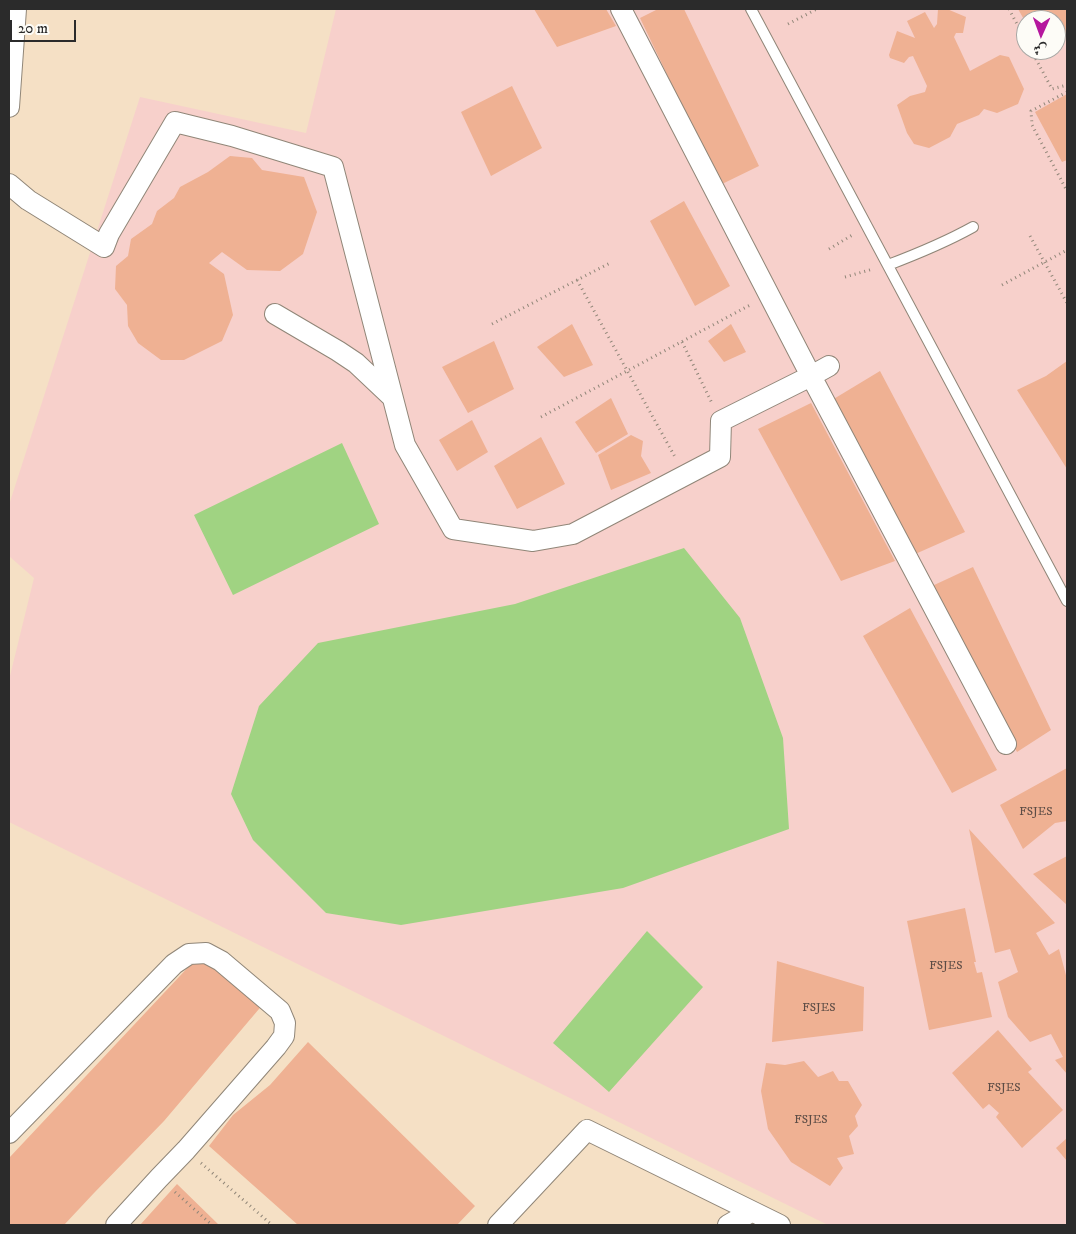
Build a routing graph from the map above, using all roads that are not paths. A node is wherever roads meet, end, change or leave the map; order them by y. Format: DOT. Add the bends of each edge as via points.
graph roads {
  1 [pos="621,9"];
  2 [pos="751,9"];
  3 [pos="13,11"];
  4 [pos="9,107"];
  5 [pos="9,184"];
  6 [pos="973,227"];
  7 [pos="888,265"];
  8 [pos="275,314"];
  9 [pos="829,366"];
  10 [pos="811,376"];
  11 [pos="392,397"];
  12 [pos="1067,601"];
  13 [pos="1006,744"];
  14 [pos="9,1134"];
  15 [pos="751,1212"];
  16 [pos="116,1225"];
  17 [pos="498,1225"];
  18 [pos="728,1225"];
  19 [pos="780,1225"];
  1 -- 10 [label="street"];
  2 -- 7 [label="lane"];
  3 -- 4 [label="street"];
  5 -- 11 [label="street" via="28,200 104,247 176,122 333,167"];
  6 -- 7 [label="lane"];
  7 -- 12 [label="lane"];
  8 -- 11 [label="street" via="350,359"];
  9 -- 10 [label="street"];
  10 -- 11 [label="street" via="721,422 720,457 573,534 532,541 453,529 405,445"];
  10 -- 13 [label="street"];
  14 -- 16 [label="street" via="174,964 189,954 206,953 222,961 280,1011 285,1023 284,1036"];
  15 -- 17 [label="street" via="587,1130"];
  15 -- 18 [label="street"];
  15 -- 19 [label="street"];
}
